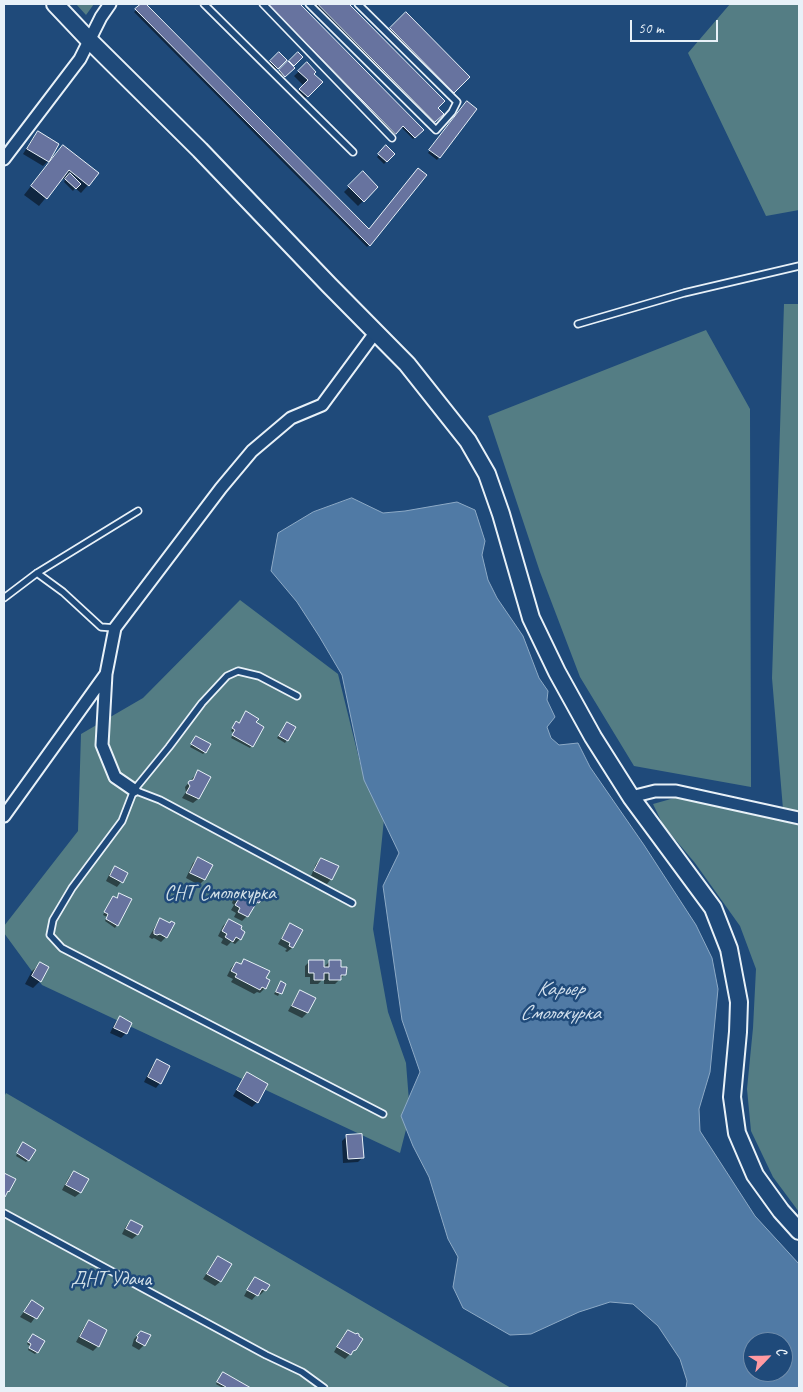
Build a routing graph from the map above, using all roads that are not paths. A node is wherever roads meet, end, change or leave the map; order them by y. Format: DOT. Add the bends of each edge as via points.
graph roads {
  1 [pos="56,4"];
  2 [pos="110,4"];
  3 [pos="204,4"];
  4 [pos="263,4"];
  5 [pos="309,4"];
  6 [pos="358,4"];
  7 [pos="90,41"];
  8 [pos="392,138"];
  9 [pos="353,152"];
  10 [pos="4,159"];
  11 [pos="799,266"];
  12 [pos="578,324"];
  13 [pos="375,333"];
  14 [pos="138,511"];
  15 [pos="37,573"];
  16 [pos="4,598"];
  17 [pos="115,628"];
  18 [pos="106,674"];
  19 [pos="296,696"];
  20 [pos="134,790"];
  21 [pos="631,797"];
  22 [pos="4,816"];
  23 [pos="799,818"];
  24 [pos="352,903"];
  25 [pos="383,1114"];
  26 [pos="4,1213"];
  27 [pos="799,1231"];
  28 [pos="324,1388"];
  1 -- 7 [label="street"];
  2 -- 7 [label="street"];
  3 -- 9 [label="lane"];
  4 -- 8 [label="lane"];
  5 -- 6 [label="lane" via="436,130 457,102"];
  7 -- 10 [label="street" via="80,59"];
  7 -- 13 [label="street" via="200,150"];
  11 -- 12 [label="lane"];
  13 -- 17 [label="street" via="322,405 291,418 252,451"];
  13 -- 21 [label="street" via="407,364 468,441 487,474 531,618 566,688"];
  14 -- 15 [label="lane"];
  15 -- 16 [label="lane"];
  15 -- 17 [label="lane" via="101,627"];
  17 -- 18 [label="street"];
  18 -- 20 [label="street" via="102,745 116,777"];
  18 -- 22 [label="street"];
  19 -- 20 [label="lane" via="259,676 238,671 227,676"];
  20 -- 24 [label="lane" via="160,800"];
  20 -- 25 [label="lane" via="122,821 72,888 53,920 50,935 62,948"];
  21 -- 23 [label="street" via="654,790 676,791"];
  21 -- 27 [label="street" via="713,908 730,949 739,1002 732,1097 737,1133 755,1175"];
  26 -- 28 [label="lane" via="302,1372"];
}
